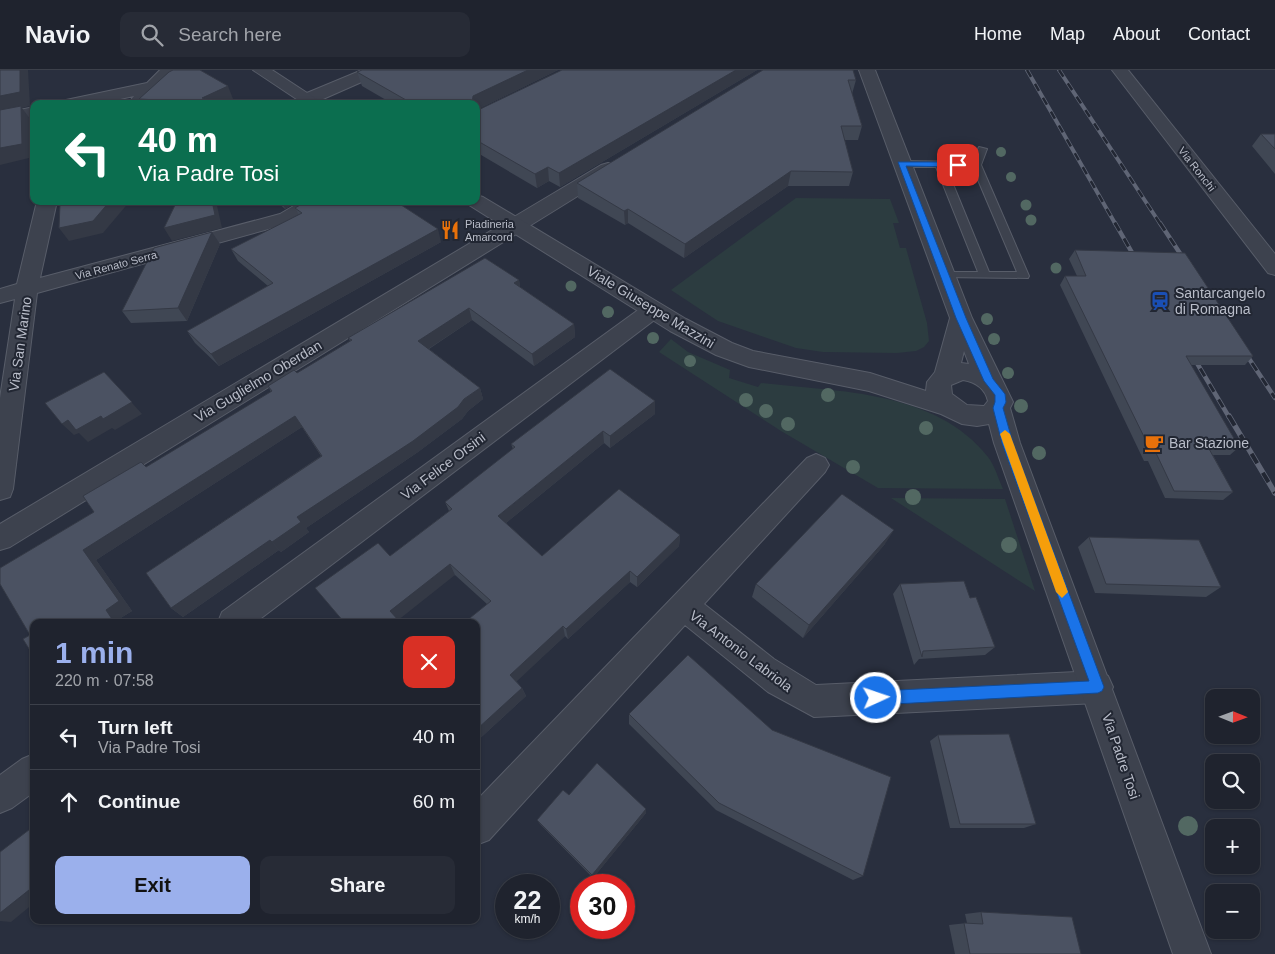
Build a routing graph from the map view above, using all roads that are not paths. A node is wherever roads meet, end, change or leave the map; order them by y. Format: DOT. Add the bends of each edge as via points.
graph roads {
  1 [pos="169,70"];
  2 [pos="260,70"];
  3 [pos="376,70"];
  4 [pos="867,70"];
  5 [pos="1120,70"];
  6 [pos="151,87"];
  7 [pos="91,100"];
  8 [pos="139,100"];
  9 [pos="310,100"];
  10 [pos="314,100"];
  11 [pos="30,113"];
  12 [pos="0,119"];
  13 [pos="982,149"];
  14 [pos="620,162"];
  15 [pos="901,164"];
  16 [pos="940,165"];
  17 [pos="976,165"];
  18 [pos="480,203"];
  19 [pos="46,205"];
  20 [pos="310,205"];
  21 [pos="515,225"];
  22 [pos="1275,268"];
  23 [pos="945,275"];
  24 [pos="985,275"];
  25 [pos="27,289"];
  26 [pos="0,296"];
  27 [pos="653,310"];
  28 [pos="961,318"];
  29 [pos="945,375"];
  30 [pos="989,381"];
  31 [pos="870,382"];
  32 [pos="998,408"];
  33 [pos="955,411"];
  34 [pos="816,465"];
  35 [pos="1019,474"];
  36 [pos="0,489"];
  37 [pos="0,538"];
  38 [pos="684,606"];
  39 [pos="237,619"];
  40 [pos="1098,687"];
  41 [pos="30,774"];
  42 [pos="0,796"];
  43 [pos="480,823"];
  44 [pos="1192,954"];
  1 -- 6 [label="street"];
  2 -- 9 [label="street"];
  3 -- 10 [label="street"];
  4 -- 15 [label="street"];
  5 -- 22 [label="street, Via Ronchi"];
  6 -- 7 [label="street"];
  6 -- 8 [label="street"];
  11 -- 12 [label="street"];
  13 -- 17 [label="lane"];
  14 -- 21 [label="street, Via Guglielmo Oberdan"];
  15 -- 16 [label="lane"];
  15 -- 23 [label="street"];
  16 -- 17 [label="lane"];
  16 -- 24 [label="lane"];
  17 -- 24 [label="lane" via="1024,276"];
  18 -- 21 [label="street, Viale Giuseppe Mazzini"];
  19 -- 25 [label="street, Via San Marino"];
  20 -- 25 [label="street, Via Renato Serra" via="287,218"];
  21 -- 27 [label="street, Viale Giuseppe Mazzini"];
  21 -- 37 [label="street, Via Guglielmo Oberdan"];
  23 -- 24 [label="lane"];
  23 -- 28 [label="street"];
  25 -- 26 [label="street, Via Renato Serra"];
  25 -- 36 [label="street, Via San Marino"];
  27 -- 31 [label="street, Viale Giuseppe Mazzini" via="699,337 749,359"];
  27 -- 39 [label="street, Via Felice Orsini"];
  28 -- 29 [label="street"];
  28 -- 30 [label="street"];
  29 -- 30 [label="street" via="963,371"];
  29 -- 31 [label="street, Viale Giuseppe Mazzini"];
  29 -- 33 [label="street" via="938,381 938,394"];
  30 -- 32 [label="street" via="1000,394"];
  31 -- 33 [label="street, Viale Giuseppe Mazzini"];
  32 -- 33 [label="street" via="984,416"];
  32 -- 35 [label="street, Via Padre Tosi"];
  33 -- 35 [label="street, Via Padre Tosi" via="978,426"];
  34 -- 38 [label="street, Via Antonio Labriola"];
  35 -- 40 [label="street, Via Padre Tosi"];
  38 -- 40 [label="street, Via Antonio Labriola" via="767,672 796,693 814,701"];
  38 -- 43 [label="street, Via Antonio Labriola"];
  40 -- 44 [label="street, Via Padre Tosi"];
  41 -- 42 [label="street"];
}
